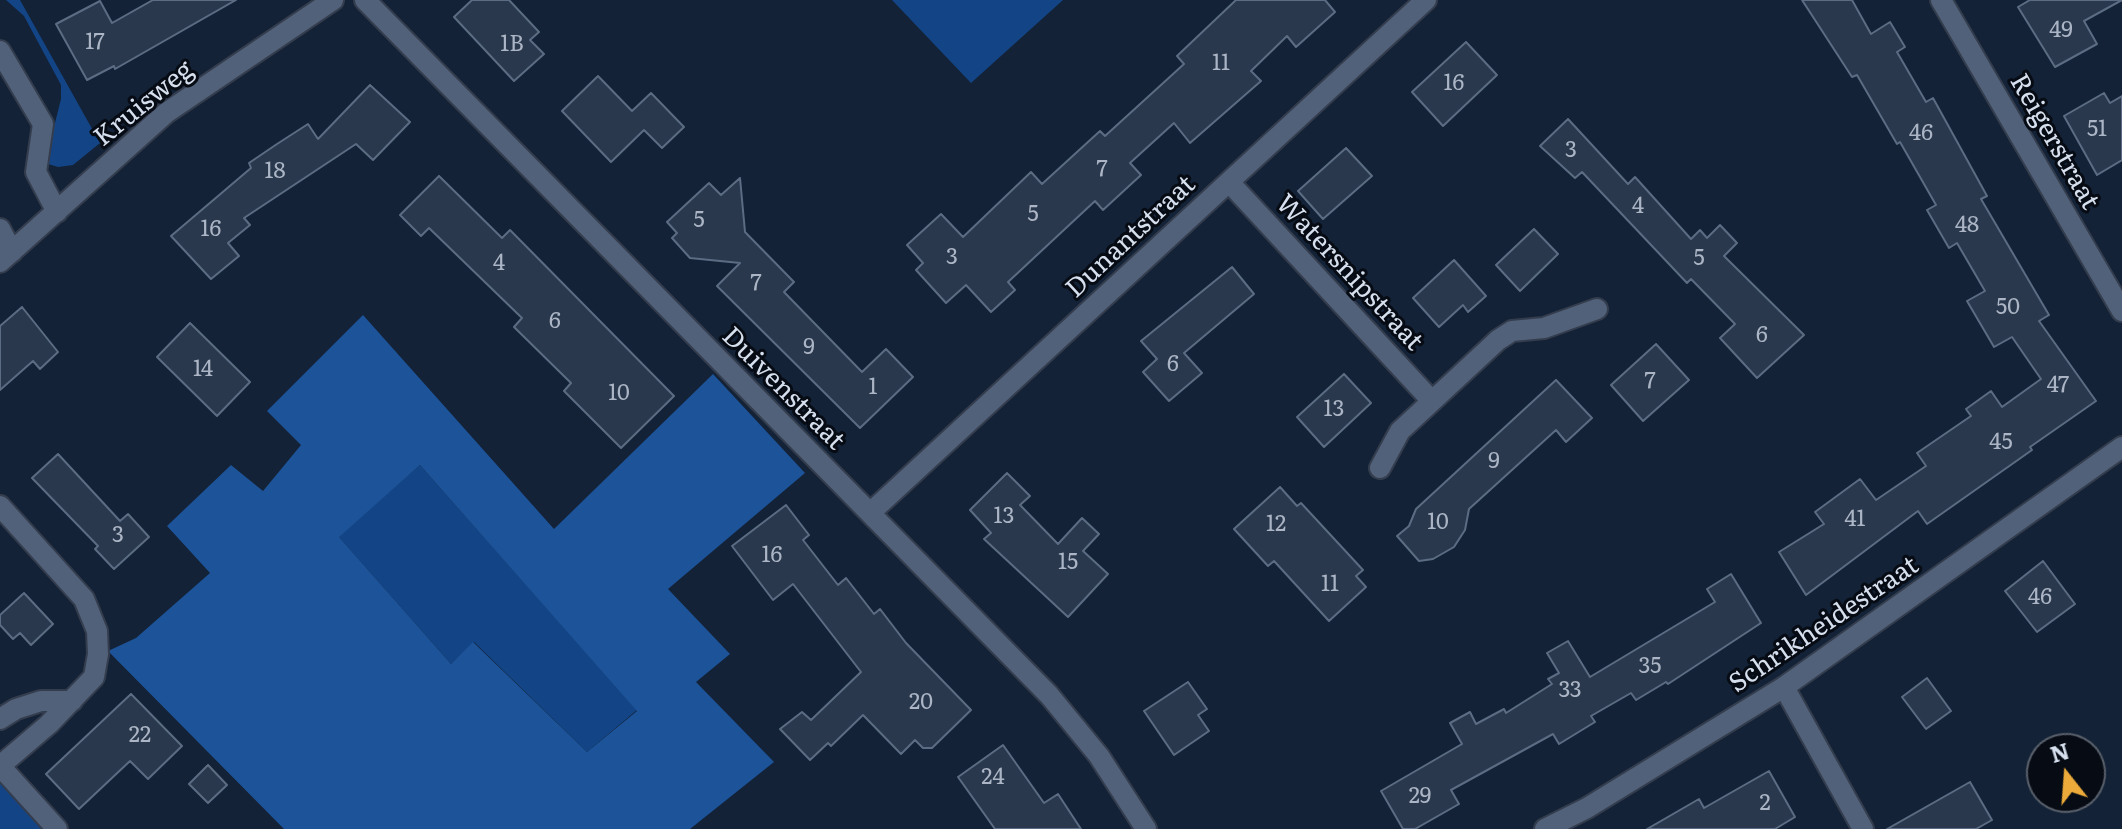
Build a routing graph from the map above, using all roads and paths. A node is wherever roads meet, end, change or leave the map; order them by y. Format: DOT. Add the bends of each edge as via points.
graph roads {
  1 [pos="333,0"];
  2 [pos="365,0"];
  3 [pos="1426,0"];
  4 [pos="1941,0"];
  5 [pos="0,51"];
  6 [pos="1229,182"];
  7 [pos="57,212"];
  8 [pos="0,229"];
  9 [pos="6,257"];
  10 [pos="1597,309"];
  11 [pos="2122,311"];
  12 [pos="1431,400"];
  13 [pos="2122,447"];
  14 [pos="1380,468"];
  15 [pos="0,506"];
  16 [pos="870,513"];
  17 [pos="1784,687"];
  18 [pos="72,701"];
  19 [pos="0,719"];
  20 [pos="0,766"];
  21 [pos="57,829"];
  22 [pos="1146,829"];
  23 [pos="1545,829"];
  24 [pos="1863,829"];
  1 -- 7 [label="street, Kruisweg" via="166,113"];
  2 -- 16 [label="street, Duivenstraat"];
  3 -- 6 [label="street, Dunantstraat"];
  4 -- 11 [label="street, Reigerstraat"];
  5 -- 7 [label="street" via="43,124 36,172"];
  6 -- 12 [label="street, Watersnipstraat"];
  6 -- 16 [label="street, Dunantstraat"];
  7 -- 9 [label="street, Kruisweg"];
  8 -- 9 [label="street"];
  10 -- 12 [label="street" via="1544,328 1512,331"];
  12 -- 14 [label="street" via="1400,431"];
  13 -- 17 [label="street, Schrikheidestraat"];
  15 -- 18 [label="street" via="92,614 98,654 94,677"];
  16 -- 22 [label="street, Duivenstraat" via="1049,695 1099,756"];
  17 -- 23 [label="street, Schrikheidestraat"];
  17 -- 24 [label="street"];
  18 -- 19 [label="street" via="41,701"];
  18 -- 20 [label="street"];
  20 -- 21 [label="street"];
}
